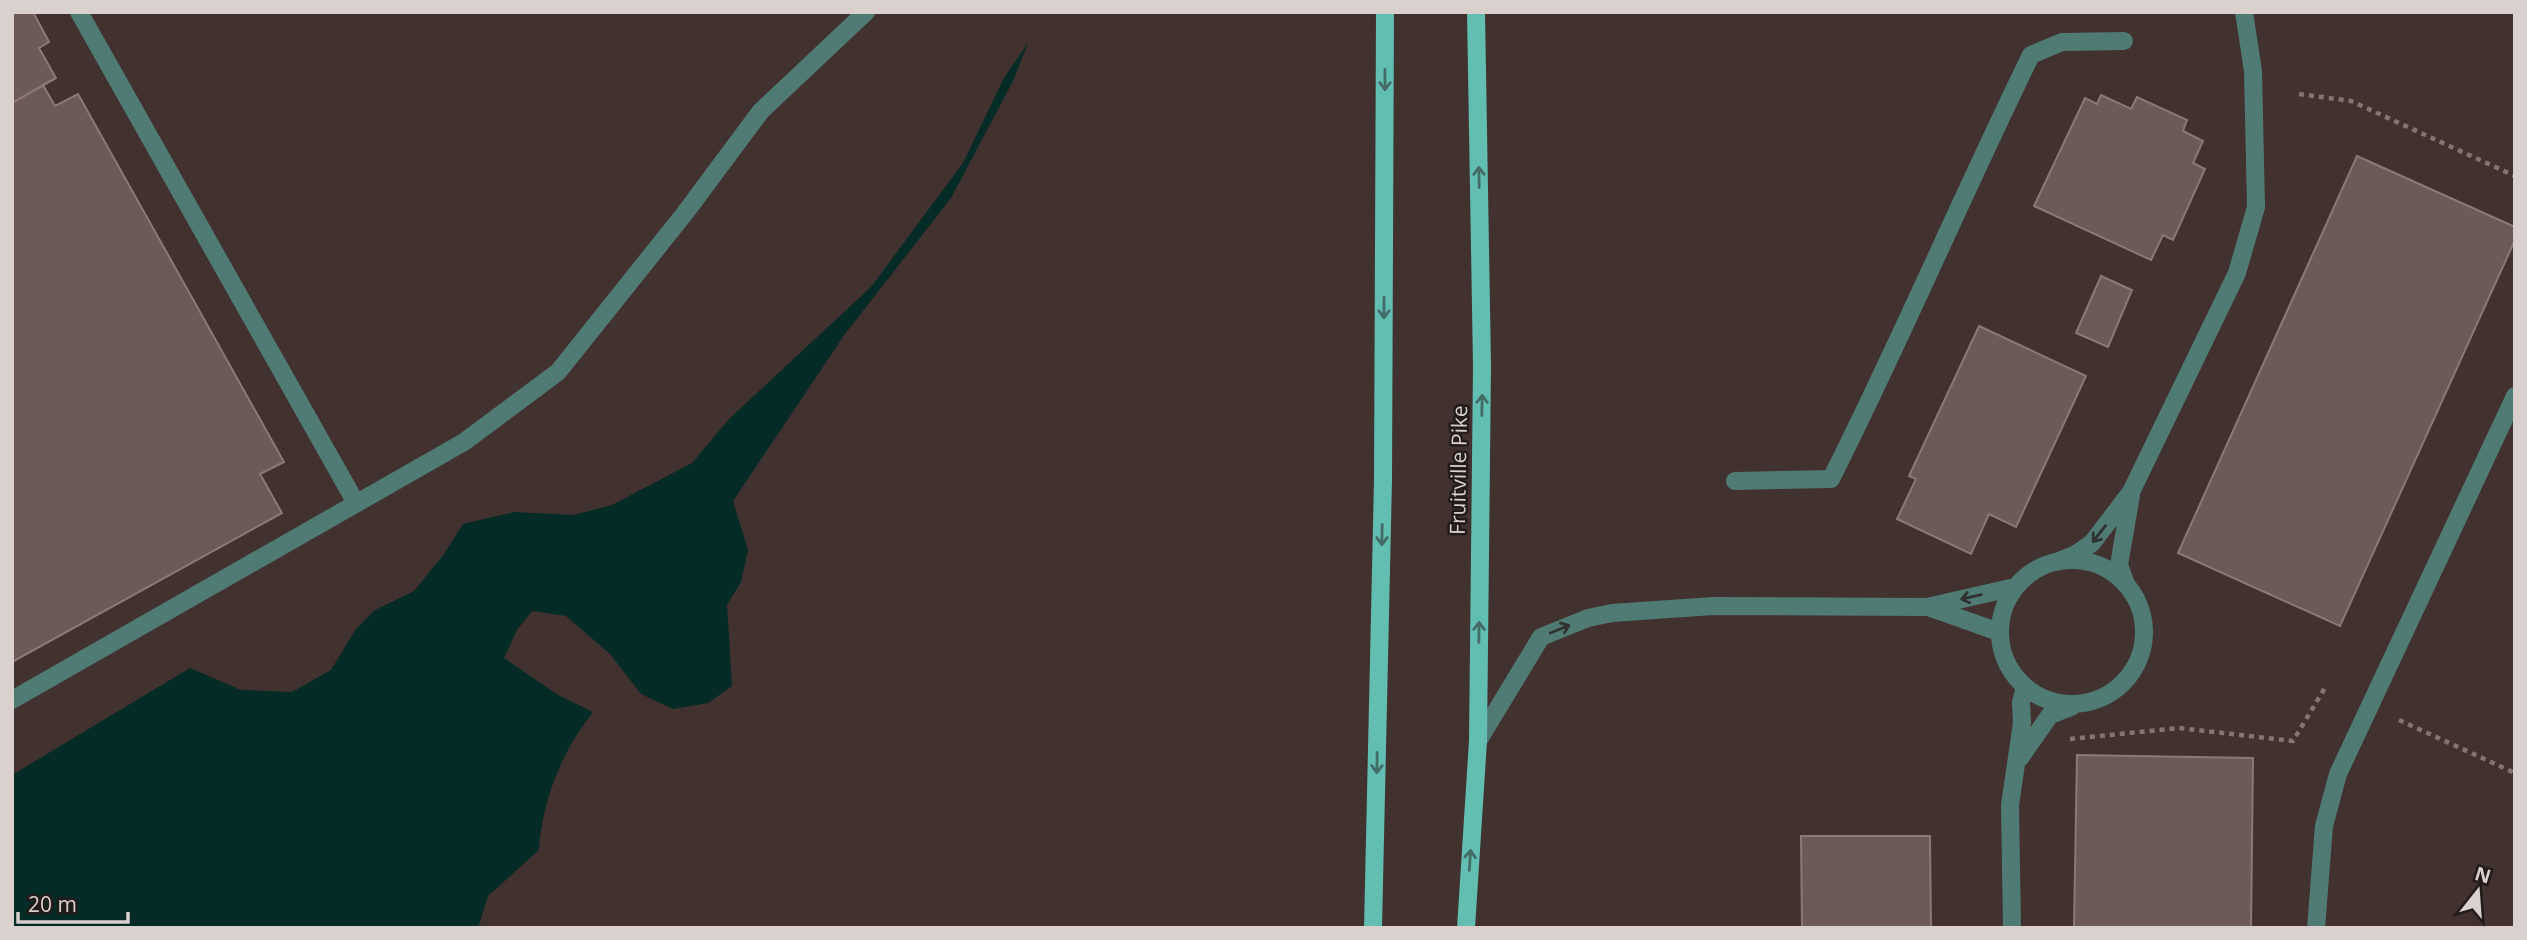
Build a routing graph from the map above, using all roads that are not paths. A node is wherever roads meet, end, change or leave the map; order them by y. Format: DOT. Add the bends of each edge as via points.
graph roads {
  1 [pos="79,12"];
  2 [pos="866,12"];
  3 [pos="1385,12"];
  4 [pos="1476,12"];
  5 [pos="2244,12"];
  6 [pos="2124,41"];
  7 [pos="2515,396"];
  8 [pos="1735,481"];
  9 [pos="2131,492"];
  10 [pos="356,503"];
  11 [pos="2056,562"];
  12 [pos="2126,584"];
  13 [pos="2015,587"];
  14 [pos="1927,607"];
  15 [pos="1998,632"];
  16 [pos="2025,688"];
  17 [pos="12,701"];
  18 [pos="2074,705"];
  19 [pos="1478,741"];
  20 [pos="2016,764"];
  21 [pos="1373,928"];
  22 [pos="1466,928"];
  23 [pos="2012,928"];
  24 [pos="2316,928"];
  1 -- 10 [label="lane"];
  2 -- 10 [label="lane" via="761,111 558,373 464,442"];
  3 -- 21 [label="main road, one-way" via="1383,494"];
  19 -- 4 [label="main road, Fruitville Pike, one-way" via="1482,366"];
  5 -- 9 [label="lane" via="2253,71 2256,207 2237,273"];
  6 -- 8 [label="lane" via="2062,42 2031,55 1831,480"];
  7 -- 24 [label="lane" via="2338,774 2324,826"];
  9 -- 11 [label="lane, one-way" via="2092,543"];
  9 -- 12 [label="lane" via="2119,565"];
  10 -- 17 [label="lane"];
  11 -- 12 [label="lane" via="2094,564"];
  11 -- 13 [label="lane" via="2033,571"];
  12 -- 18 [label="lane" via="2144,627 2142,650 2133,671 2118,689"];
  13 -- 14 [label="lane, one-way"];
  13 -- 15 [label="lane" via="2003,608"];
  14 -- 15 [label="lane"];
  19 -- 14 [label="lane, one-way" via="1541,637 1588,618 1739,606"];
  15 -- 16 [label="lane" via="2006,663"];
  16 -- 18 [label="lane" via="2048,701"];
  16 -- 20 [label="lane"];
  18 -- 20 [label="lane" via="2050,715"];
  22 -- 19 [label="main road, Fruitville Pike, one-way"];
  20 -- 23 [label="lane" via="2010,804"];
}
